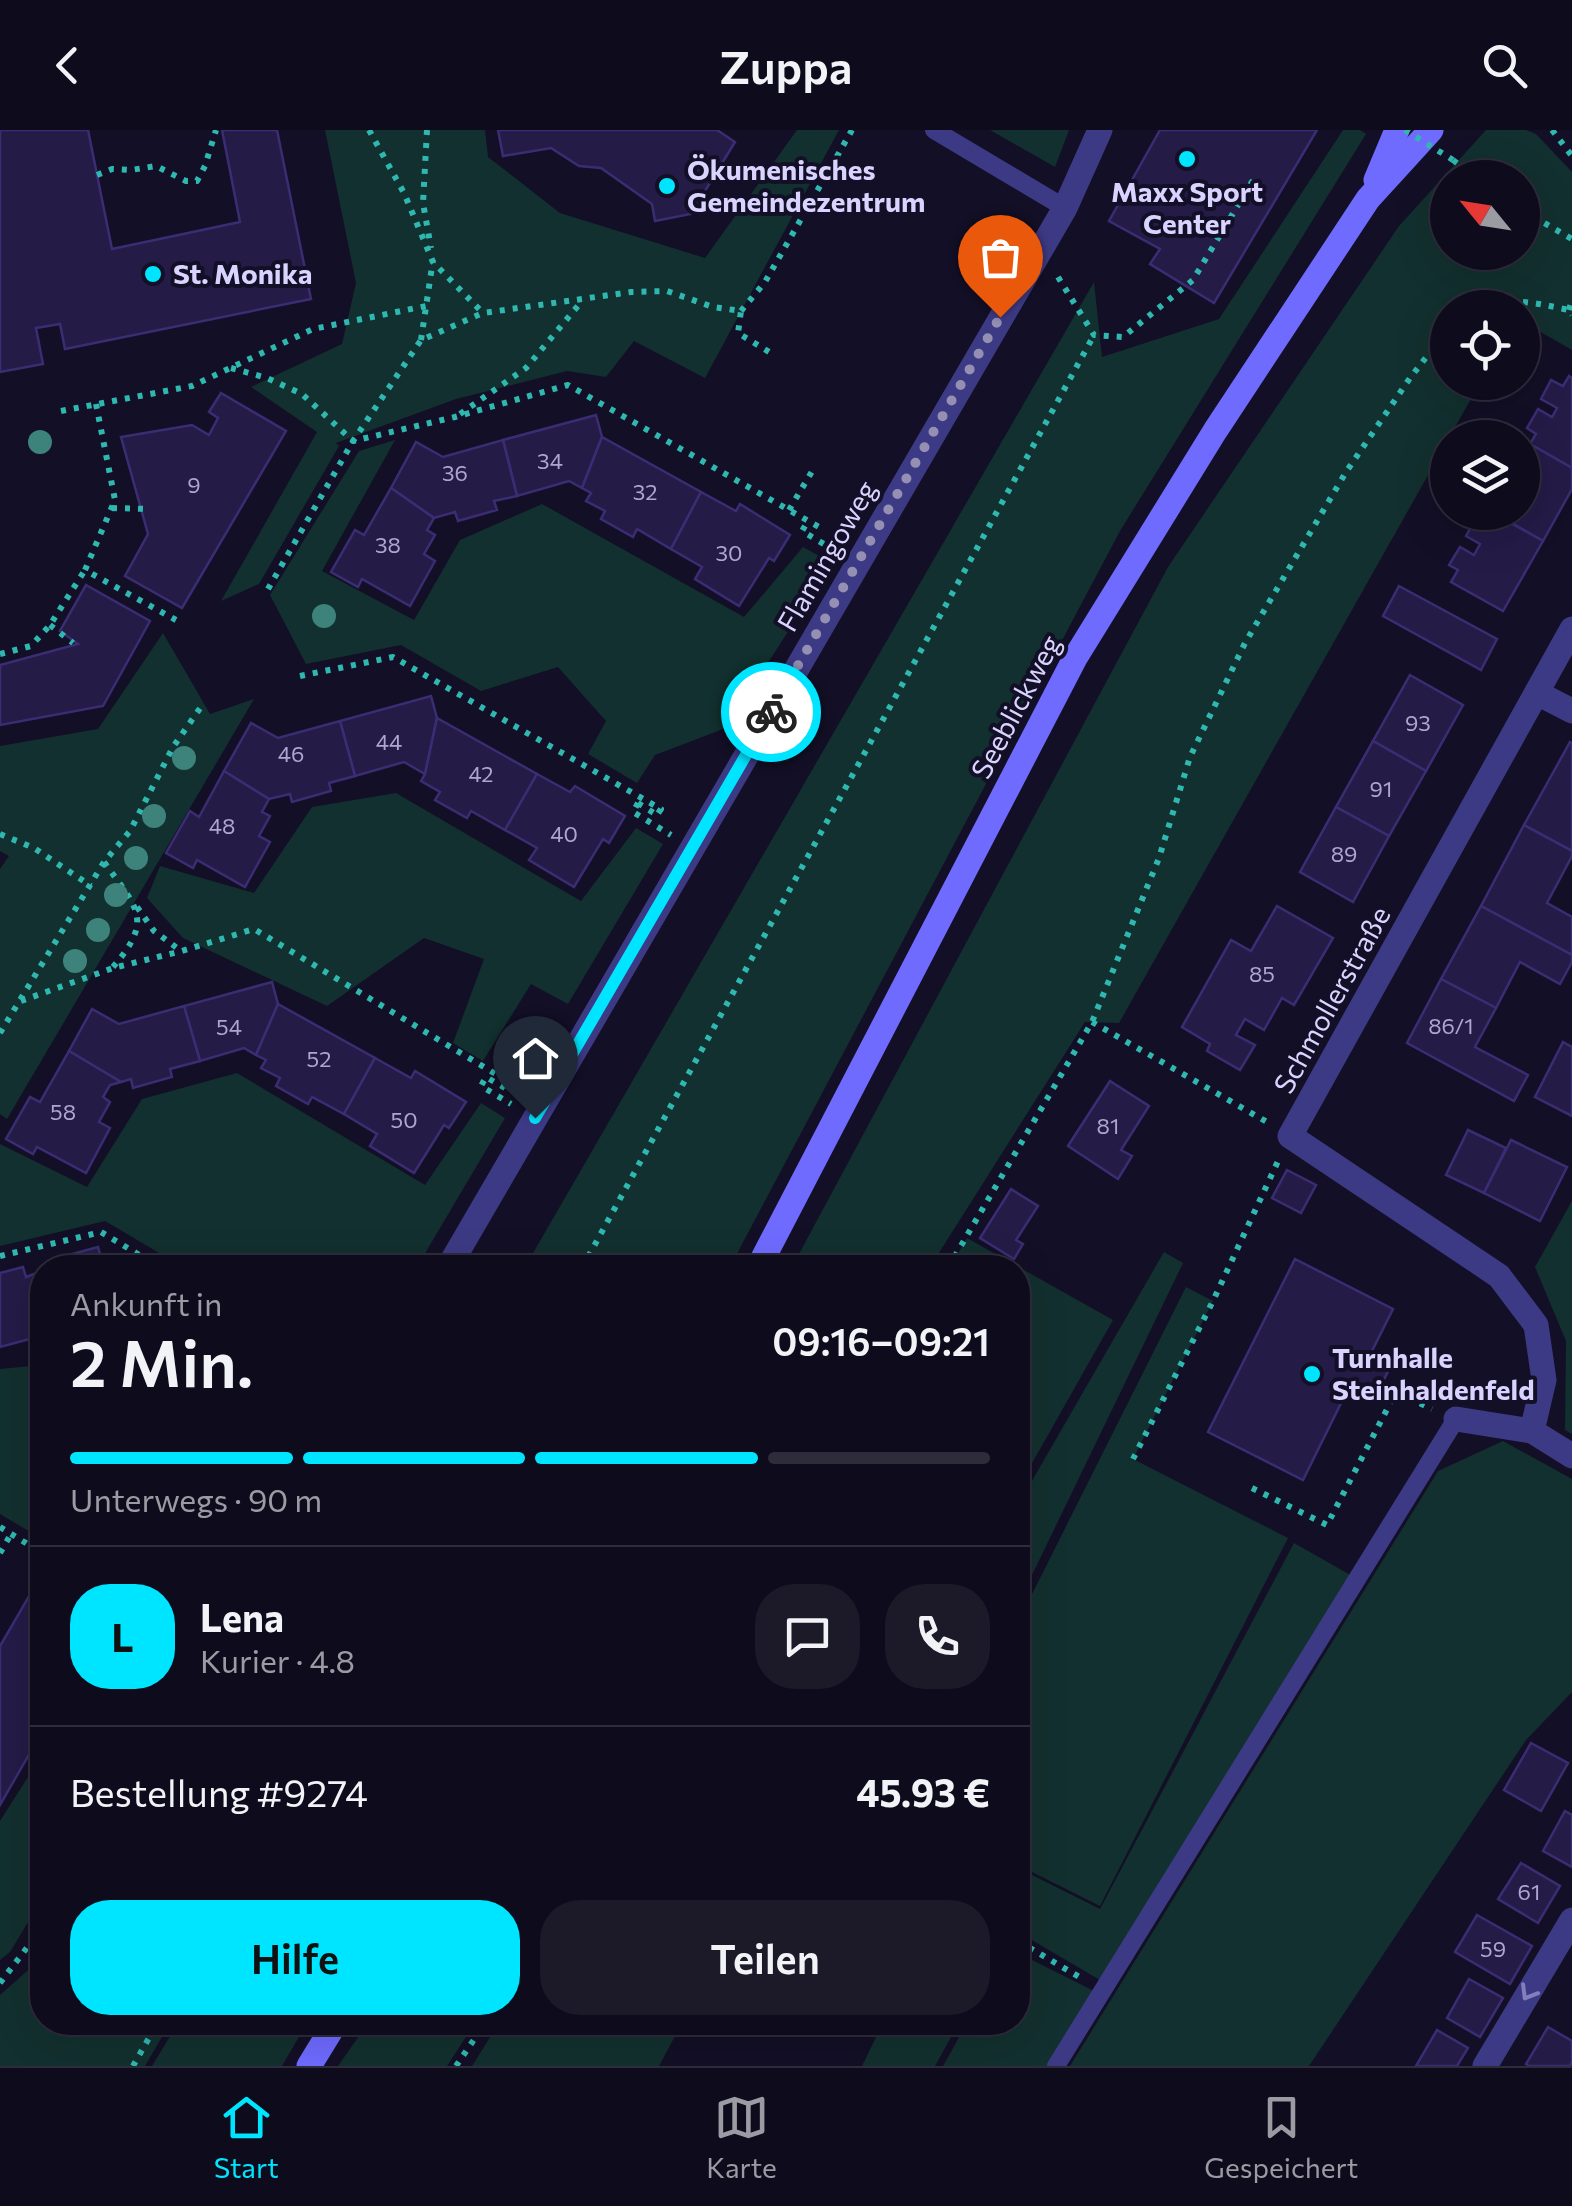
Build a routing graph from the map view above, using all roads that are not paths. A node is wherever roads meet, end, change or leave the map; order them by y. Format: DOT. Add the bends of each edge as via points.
graph roads {
  1 [pos="934,130"];
  2 [pos="1100,130"];
  3 [pos="1397,130"];
  4 [pos="1431,130"];
  5 [pos="1368,198"];
  6 [pos="1064,208"];
  7 [pos="1572,629"];
  8 [pos="1536,693"];
  9 [pos="1572,712"];
  10 [pos="456,1255"];
  11 [pos="765,1255"];
  12 [pos="1456,1420"];
  13 [pos="1532,1431"];
  14 [pos="1572,1456"];
  15 [pos="1572,1920"];
  16 [pos="328,2035"];
  17 [pos="308,2066"];
  18 [pos="1056,2066"];
  19 [pos="1485,2066"];
  1 -- 6 [label="lane"];
  2 -- 6 [label="street, Flamingoweg"];
  3 -- 5 [label="main road, Seeblickweg"];
  4 -- 5 [label="main road, Seeblickweg"];
  5 -- 11 [label="main road, Seeblickweg" via="1075,658"];
  6 -- 10 [label="street, Flamingoweg"];
  7 -- 8 [label="street, Schmollerstraße"];
  8 -- 9 [label="street"];
  8 -- 13 [label="street, Schmollerstraße" via="1290,1136 1499,1276 1536,1325 1544,1380"];
  12 -- 13 [label="street"];
  12 -- 18 [label="lane"];
  13 -- 14 [label="street"];
  15 -- 19 [label="street, one-way"];
  16 -- 17 [label="main road"];
}
